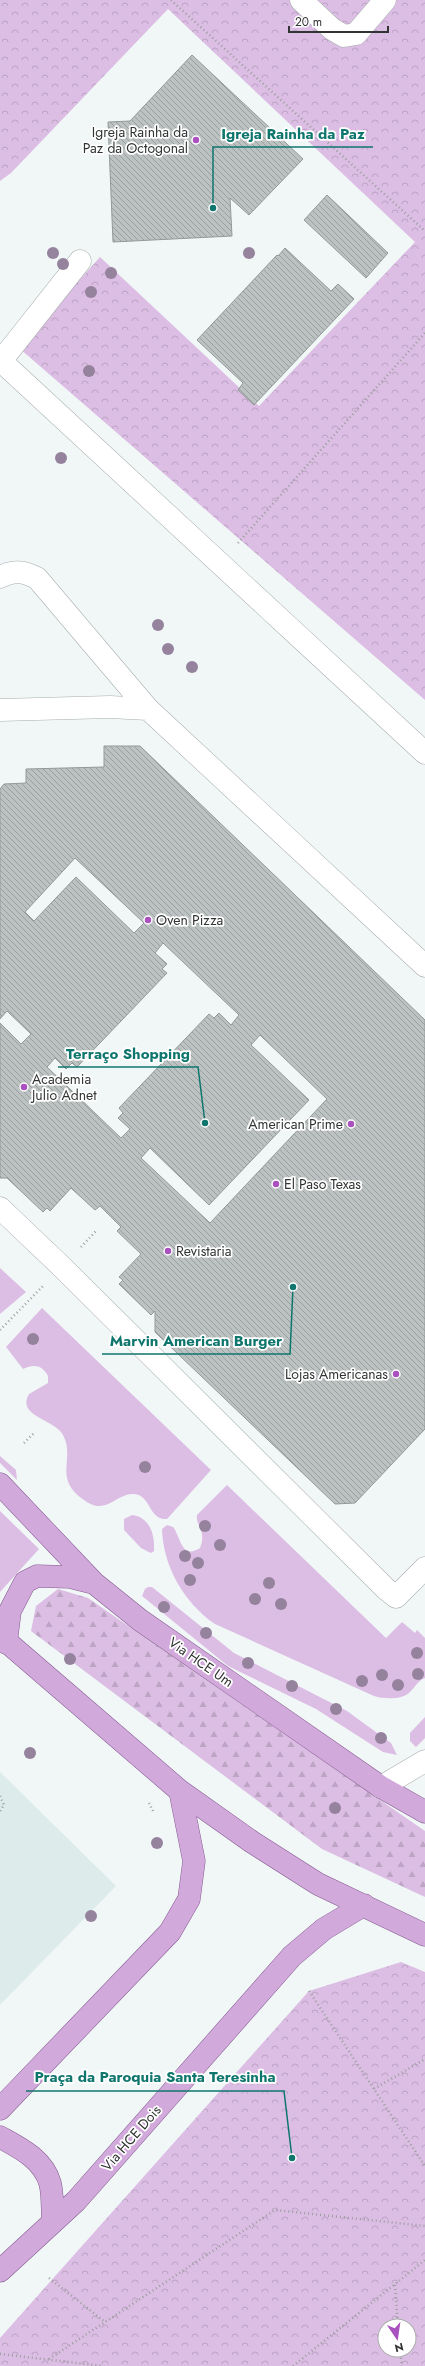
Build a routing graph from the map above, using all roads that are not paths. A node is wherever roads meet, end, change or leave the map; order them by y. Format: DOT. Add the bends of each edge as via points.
graph roads {
  1 [pos="301,0"];
  2 [pos="385,0"];
  3 [pos="80,261"];
  4 [pos="1,362"];
  5 [pos="3,571"];
  6 [pos="148,709"];
  7 [pos="0,710"];
  8 [pos="425,753"];
  9 [pos="425,966"];
  10 [pos="0,1208"];
  11 [pos="0,1484"];
  12 [pos="425,1568"];
  13 [pos="94,1583"];
  14 [pos="3,1640"];
  15 [pos="425,1761"];
  16 [pos="381,1787"];
  17 [pos="180,1791"];
  18 [pos="425,1812"];
  19 [pos="364,1904"];
  20 [pos="425,1935"];
  21 [pos="0,2109"];
  22 [pos="0,2136"];
  23 [pos="53,2221"];
  24 [pos="0,2271"];
  1 -- 2 [label="street" via="332,29 344,36 356,34"];
  3 -- 4 [label="street"];
  4 -- 8 [label="street" via="136,488 221,562"];
  5 -- 6 [label="street" via="24,571 37,578"];
  6 -- 7 [label="street" via="110,707"];
  6 -- 9 [label="street"];
  10 -- 12 [label="street" via="68,1272 391,1593 396,1597"];
  11 -- 13 [label="main road, Via HCE Um"];
  13 -- 14 [label="main road" via="57,1576 37,1576 26,1582 10,1611"];
  13 -- 16 [label="main road, Via HCE Um" via="140,1620"];
  14 -- 17 [label="main road"];
  15 -- 16 [label="street"];
  16 -- 18 [label="main road, Via HCE Um"];
  17 -- 19 [label="main road" via="252,1842 318,1884"];
  17 -- 21 [label="main road" via="194,1861 189,1899 174,1926"];
  19 -- 20 [label="main road"];
  19 -- 23 [label="main road, Via HCE Dois" via="324,1929 292,1956 76,2201"];
  22 -- 23 [label="main road" via="41,2165 50,2183"];
  23 -- 24 [label="main road, Via HCE Dois"];
}
